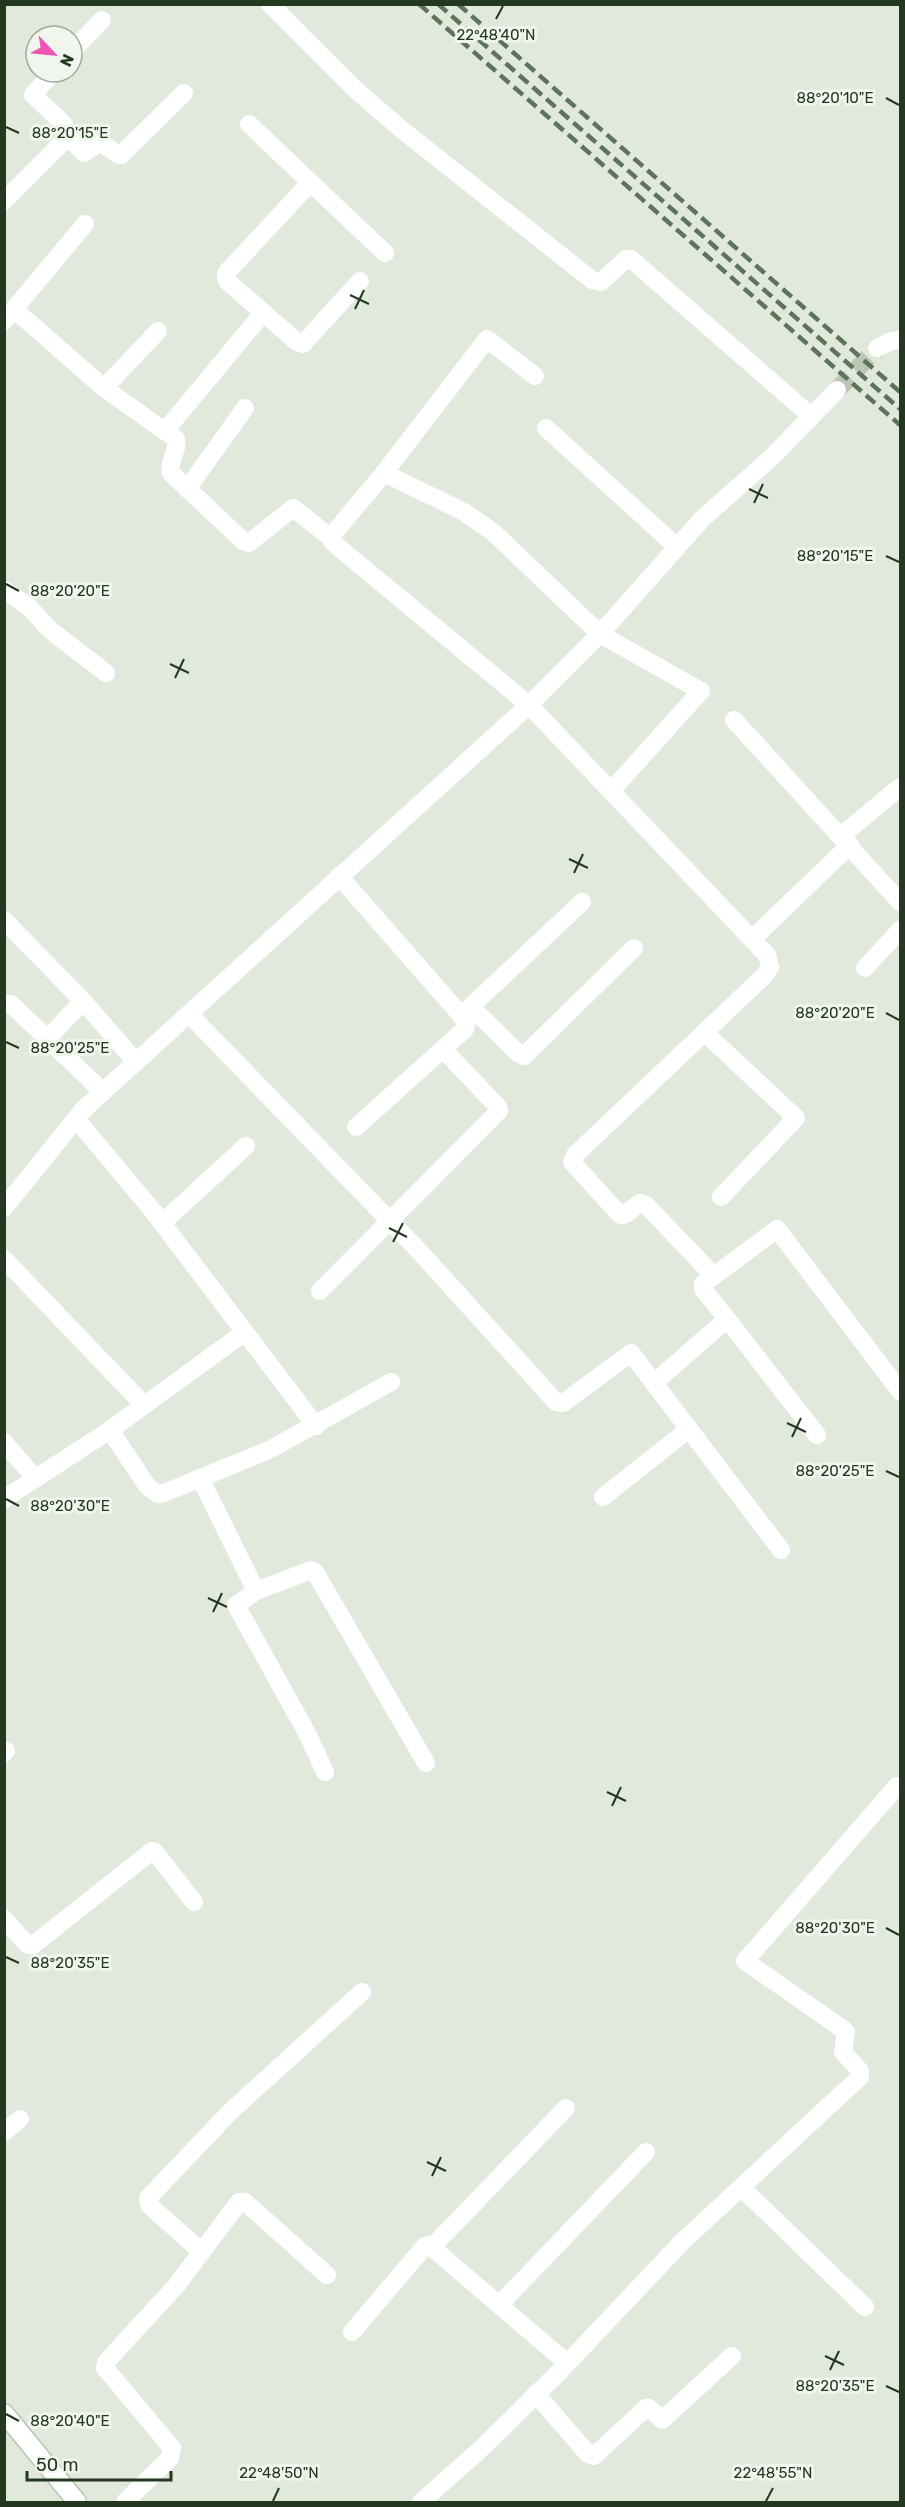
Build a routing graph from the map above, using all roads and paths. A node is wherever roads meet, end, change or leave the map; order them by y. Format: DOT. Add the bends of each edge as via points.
graph roads {
  1 [pos="270,4"];
  2 [pos="102,20"];
  3 [pos="84,39"];
  4 [pos="43,84"];
  5 [pos="184,93"];
  6 [pos="249,124"];
  7 [pos="68,138"];
  8 [pos="309,184"];
  9 [pos="4,201"];
  10 [pos="85,224"];
  11 [pos="385,253"];
  12 [pos="360,281"];
  13 [pos="10,308"];
  14 [pos="263,313"];
  15 [pos="158,331"];
  16 [pos="900,340"];
  17 [pos="877,348"];
  18 [pos="535,376"];
  19 [pos="104,388"];
  20 [pos="837,390"];
  21 [pos="245,408"];
  22 [pos="811,416"];
  23 [pos="546,428"];
  24 [pos="165,431"];
  25 [pos="384,473"];
  26 [pos="187,489"];
  27 [pos="329,535"];
  28 [pos="677,547"];
  29 [pos="4,590"];
  30 [pos="600,634"];
  31 [pos="106,673"];
  32 [pos="529,705"];
  33 [pos="734,720"];
  34 [pos="900,787"];
  35 [pos="611,791"];
  36 [pos="845,840"];
  37 [pos="339,876"];
  38 [pos="582,902"];
  39 [pos="900,902"];
  40 [pos="4,920"];
  41 [pos="900,930"];
  42 [pos="752,939"];
  43 [pos="634,948"];
  44 [pos="864,968"];
  45 [pos="83,1001"];
  46 [pos="4,1004"];
  47 [pos="465,1010"];
  48 [pos="189,1014"];
  49 [pos="704,1032"];
  50 [pos="47,1038"];
  51 [pos="443,1049"];
  52 [pos="136,1062"];
  53 [pos="103,1092"];
  54 [pos="76,1119"];
  55 [pos="357,1127"];
  56 [pos="246,1146"];
  57 [pos="721,1197"];
  58 [pos="4,1208"];
  59 [pos="391,1221"];
  60 [pos="162,1223"];
  61 [pos="4,1259"];
  62 [pos="714,1276"];
  63 [pos="320,1291"];
  64 [pos="727,1319"];
  65 [pos="245,1332"];
  66 [pos="391,1382"];
  67 [pos="654,1383"];
  68 [pos="900,1391"];
  69 [pos="144,1405"];
  70 [pos="316,1426"];
  71 [pos="689,1429"];
  72 [pos="110,1430"];
  73 [pos="817,1435"];
  74 [pos="4,1442"];
  75 [pos="200,1478"];
  76 [pos="35,1479"];
  77 [pos="603,1497"];
  78 [pos="4,1499"];
  79 [pos="781,1550"];
  80 [pos="256,1591"];
  81 [pos="426,1763"];
  82 [pos="325,1772"];
  83 [pos="897,1786"];
  84 [pos="194,1902"];
  85 [pos="4,1919"];
  86 [pos="362,1992"];
  87 [pos="567,2108"];
  88 [pos="20,2119"];
  89 [pos="4,2132"];
  90 [pos="646,2152"];
  91 [pos="742,2188"];
  92 [pos="433,2246"];
  93 [pos="202,2252"];
  94 [pos="327,2275"];
  95 [pos="500,2304"];
  96 [pos="865,2307"];
  97 [pos="352,2332"];
  98 [pos="732,2356"];
  99 [pos="567,2363"];
  100 [pos="536,2394"];
  101 [pos="4,2413"];
  102 [pos="77,2502"];
  103 [pos="125,2502"];
  104 [pos="421,2502"];
  1 -- 22 [label="street" via="401,129 592,280 601,282 626,259 631,259"];
  2 -- 3 [label="street"];
  4 -- 7 [label="street" via="33,95 64,124"];
  5 -- 7 [label="street" via="121,154 100,142 84,153"];
  6 -- 8 [label="street"];
  7 -- 9 [label="street"];
  8 -- 11 [label="street"];
  8 -- 14 [label="street" via="226,274 227,280"];
  10 -- 13 [label="street"];
  12 -- 14 [label="street" via="303,344"];
  13 -- 19 [label="street"];
  14 -- 24 [label="street"];
  15 -- 19 [label="street"];
  16 -- 17 [label="street"];
  18 -- 25 [label="street" via="491,339 486,339"];
  19 -- 24 [label="street"];
  20 -- 22 [label="street"];
  21 -- 26 [label="street"];
  22 -- 28 [label="street"];
  23 -- 28 [label="street"];
  24 -- 26 [label="street" via="177,442 171,473"];
  25 -- 27 [label="street"];
  25 -- 30 [label="street" via="484,525"];
  26 -- 27 [label="street" via="246,543 251,543 293,507"];
  27 -- 32 [label="street" via="342,551"];
  28 -- 30 [label="street"];
  29 -- 31 [label="street"];
  30 -- 32 [label="street"];
  30 -- 35 [label="street" via="701,691"];
  32 -- 35 [label="street"];
  32 -- 37 [label="street"];
  33 -- 36 [label="street"];
  34 -- 36 [label="street"];
  35 -- 42 [label="street"];
  36 -- 39 [label="street"];
  36 -- 42 [label="street"];
  37 -- 47 [label="street"];
  37 -- 48 [label="street"];
  38 -- 47 [label="street"];
  40 -- 45 [label="street"];
  41 -- 44 [label="street"];
  42 -- 49 [label="street" via="770,961 766,974"];
  43 -- 47 [label="street" via="524,1056"];
  45 -- 50 [label="street"];
  45 -- 52 [label="street"];
  46 -- 50 [label="street" via="11,1004"];
  47 -- 51 [label="street" via="466,1028"];
  48 -- 52 [label="street"];
  48 -- 59 [label="street"];
  49 -- 57 [label="street" via="796,1118"];
  49 -- 62 [label="street" via="572,1162 620,1215 640,1203 646,1205"];
  50 -- 53 [label="street"];
  51 -- 55 [label="street"];
  51 -- 59 [label="street" via="499,1111"];
  52 -- 53 [label="street"];
  53 -- 54 [label="street"];
  54 -- 58 [label="street"];
  54 -- 60 [label="street"];
  56 -- 60 [label="street"];
  59 -- 63 [label="street"];
  59 -- 67 [label="street" via="555,1402 563,1403 630,1353"];
  60 -- 65 [label="street"];
  61 -- 69 [label="street"];
  62 -- 64 [label="street" via="703,1288"];
  62 -- 68 [label="street" via="779,1230"];
  64 -- 67 [label="street"];
  64 -- 73 [label="street"];
  65 -- 69 [label="street"];
  65 -- 70 [label="street"];
  66 -- 70 [label="street"];
  67 -- 71 [label="street"];
  69 -- 72 [label="street"];
  70 -- 75 [label="street"];
  71 -- 77 [label="street"];
  71 -- 79 [label="street"];
  72 -- 75 [label="street" via="147,1486 158,1494"];
  72 -- 76 [label="street"];
  74 -- 76 [label="street"];
  75 -- 80 [label="street"];
  76 -- 78 [label="street"];
  80 -- 81 [label="street" via="314,1571"];
  80 -- 82 [label="street" via="237,1606"];
  83 -- 91 [label="street" via="746,1958 746,1963 844,2030 843,2052 861,2073"];
  84 -- 85 [label="street" via="152,1851 33,1945 28,1945"];
  86 -- 93 [label="street" via="230,2112 148,2198 149,2205"];
  87 -- 92 [label="street"];
  88 -- 89 [label="street"];
  90 -- 95 [label="street"];
  91 -- 96 [label="street"];
  91 -- 99 [label="street" via="682,2242"];
  92 -- 95 [label="street"];
  92 -- 97 [label="street" via="425,2246"];
  93 -- 94 [label="street" via="242,2201"];
  93 -- 103 [label="street" via="105,2365 173,2452"];
  95 -- 99 [label="street"];
  98 -- 100 [label="street" via="662,2420 646,2408 594,2456 588,2454"];
  99 -- 100 [label="street"];
  100 -- 104 [label="street"];
  101 -- 102 [label="street"];
}
